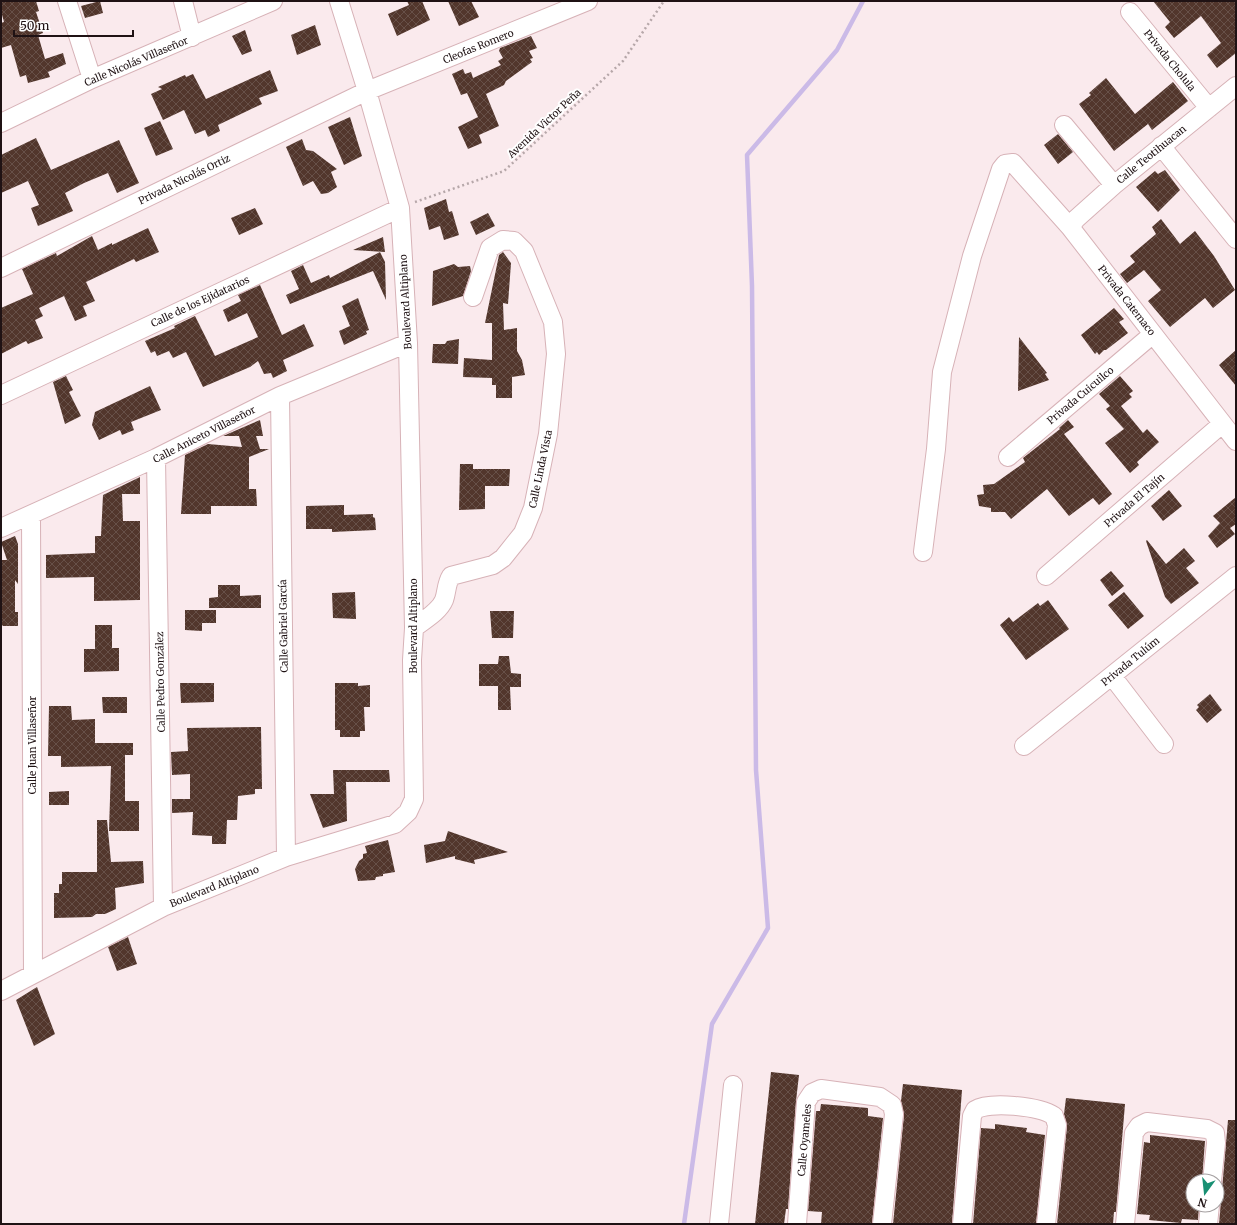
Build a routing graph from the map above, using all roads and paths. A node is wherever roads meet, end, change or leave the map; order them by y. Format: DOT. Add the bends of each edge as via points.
graph roads {
  1 [pos="67,1"];
  2 [pos="183,1"];
  3 [pos="273,1"];
  4 [pos="339,1"];
  5 [pos="588,1"];
  6 [pos="664,1"];
  7 [pos="1130,12"];
  8 [pos="192,37"];
  9 [pos="92,79"];
  10 [pos="1236,86"];
  11 [pos="367,91"];
  12 [pos="1209,108"];
  13 [pos="1,123"];
  14 [pos="1064,125"];
  15 [pos="1161,146"];
  16 [pos="1114,185"];
  17 [pos="400,208"];
  18 [pos="1070,227"];
  19 [pos="1236,239"];
  20 [pos="1,268"];
  21 [pos="473,297"];
  22 [pos="1153,334"];
  23 [pos="408,343"];
  24 [pos="1,395"];
  25 [pos="280,396"];
  26 [pos="1222,424"];
  27 [pos="1236,441"];
  28 [pos="1008,457"];
  29 [pos="156,458"];
  30 [pos="31,516"];
  31 [pos="1,528"];
  32 [pos="923,552"];
  33 [pos="1046,576"];
  34 [pos="1236,576"];
  35 [pos="414,628"];
  36 [pos="1112,676"];
  37 [pos="1164,744"];
  38 [pos="1024,746"];
  39 [pos="286,857"];
  40 [pos="163,906"];
  41 [pos="33,974"];
  42 [pos="1,991"];
  43 [pos="733,1085"];
  44 [pos="1213,1173"];
  45 [pos="1209,1213"];
  46 [pos="719,1224"];
  47 [pos="797,1224"];
  48 [pos="882,1224"];
  49 [pos="962,1224"];
  50 [pos="1046,1224"];
  51 [pos="1125,1224"];
  52 [pos="1208,1224"];
  1 -- 9 [label="street"];
  2 -- 8 [label="street"];
  3 -- 8 [label="street, Calle Nicolás Villaseñor"];
  4 -- 11 [label="street, Boulevard Altiplano"];
  5 -- 11 [label="street, Cleofas Romero"];
  6 -- 17 [label="path, Avenida Victor Peña" via="623,61 504,171"];
  7 -- 12 [label="street, Privada Cholula"];
  8 -- 9 [label="street, Calle Nicolás Villaseñor"];
  9 -- 13 [label="street, Calle Nicolás Villaseñor"];
  10 -- 12 [label="street, Calle Teotihuacan"];
  11 -- 17 [label="street, Boulevard Altiplano"];
  11 -- 20 [label="street, Privada Nicolás Ortiz"];
  12 -- 15 [label="street, Calle Teotihuacan"];
  14 -- 16 [label="street"];
  15 -- 16 [label="street, Calle Teotihuacan"];
  15 -- 19 [label="street"];
  16 -- 18 [label="street, Calle Teotihuacan"];
  17 -- 23 [label="street, Boulevard Altiplano"];
  17 -- 24 [label="street, Calle de los Ejidatarios"];
  18 -- 22 [label="street, Privada Catemaco"];
  18 -- 32 [label="street, Privada Catemaco" via="1013,163 1006,164 1001,169 972,256 942,372 936,448"];
  21 -- 35 [label="street, Calle Linda Vista" via="490,248 503,240 514,241 524,251 552,322 556,354 548,434 533,508 523,533 503,558 493,565 451,576 440,607"];
  22 -- 26 [label="street, Privada Catemaco"];
  22 -- 28 [label="street, Privada Cuicuilco"];
  23 -- 25 [label="street, Calle Aniceto Villaseñor"];
  23 -- 35 [label="street, Boulevard Altiplano"];
  25 -- 29 [label="street, Calle Aniceto Villaseñor"];
  25 -- 39 [label="street, Calle Gabriel García"];
  26 -- 27 [label="street, Privada Catemaco"];
  26 -- 33 [label="street, Privada El Tajín"];
  29 -- 30 [label="street, Calle Aniceto Villaseñor"];
  29 -- 40 [label="street, Calle Pedro González"];
  30 -- 31 [label="street, Calle Aniceto Villaseñor"];
  30 -- 41 [label="street, Calle Juan Villaseñor"];
  34 -- 36 [label="street, Privada Tulúm"];
  35 -- 39 [label="street, Boulevard Altiplano" via="414,799 408,812 395,824"];
  36 -- 37 [label="street"];
  36 -- 38 [label="street, Privada Tulúm"];
  39 -- 40 [label="street, Boulevard Altiplano"];
  40 -- 41 [label="street, Boulevard Altiplano"];
  41 -- 42 [label="street, Boulevard Altiplano"];
  43 -- 46 [label="street"];
  44 -- 51 [label="street" via="1215,1133 1207,1129 1147,1122 1139,1126 1134,1133"];
  45 -- 52 [label="street"];
  47 -- 48 [label="street, Calle Oyameles" via="806,1102 812,1093 821,1089 880,1097 892,1104 894,1114"];
  49 -- 50 [label="street" via="972,1116 975,1110 985,1105 1039,1109 1054,1116 1057,1125"];
}
